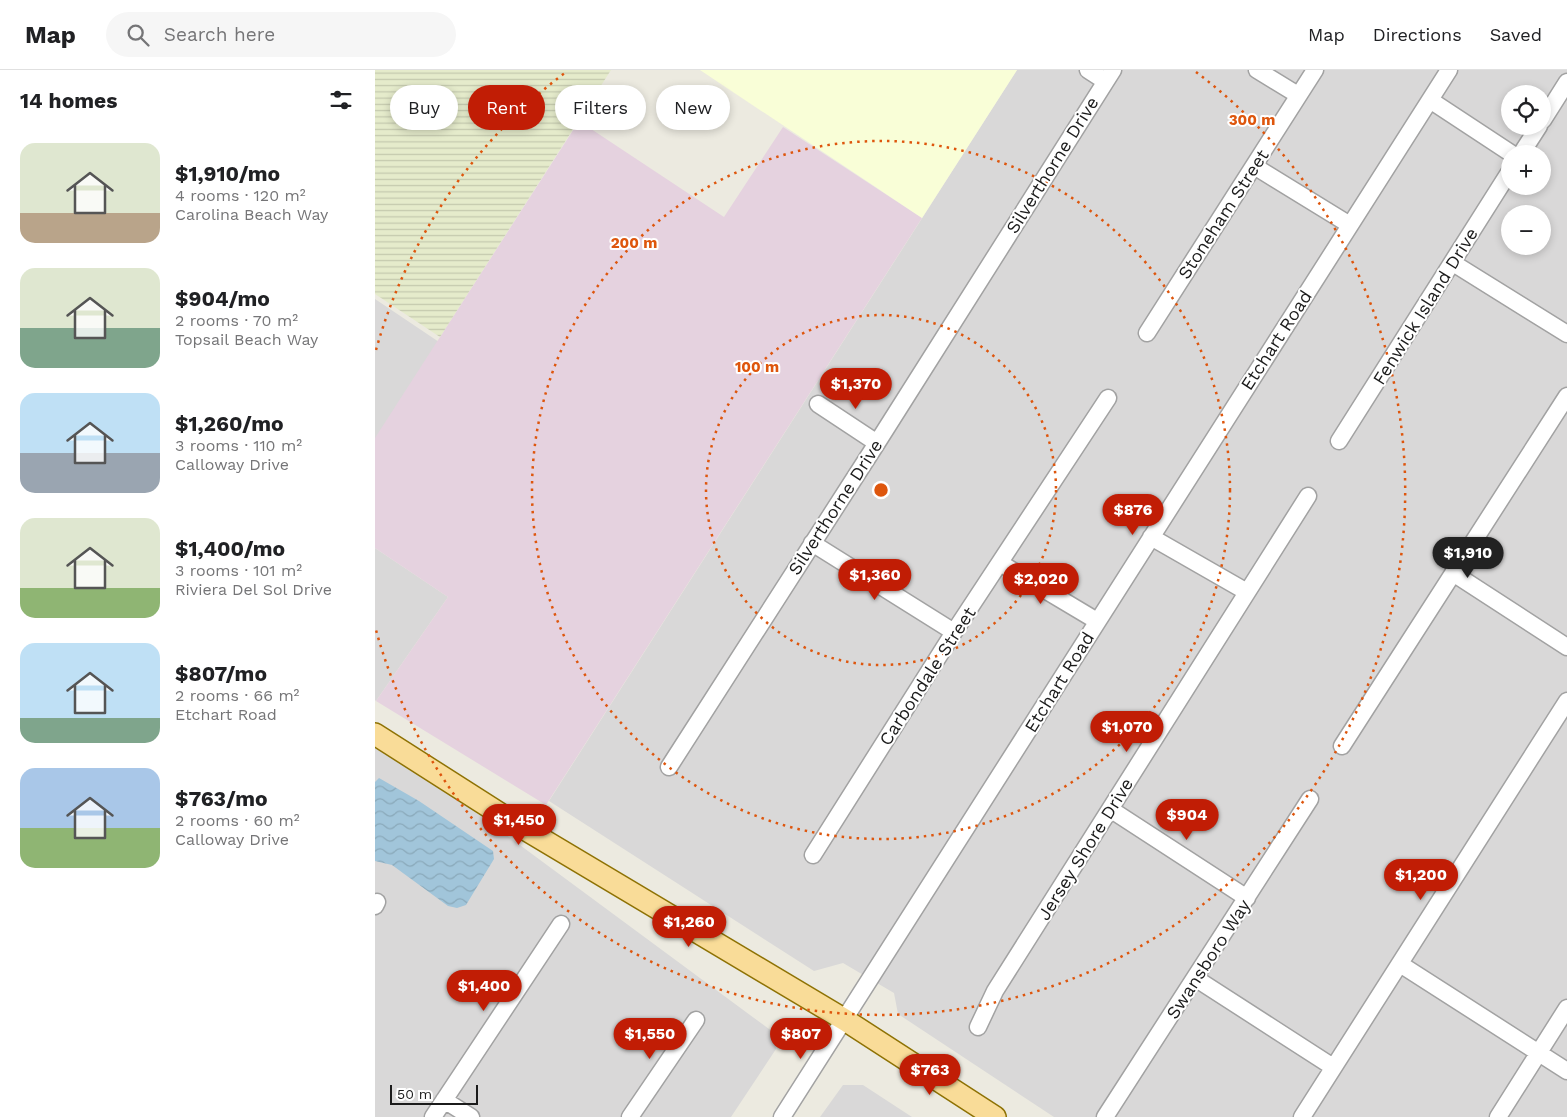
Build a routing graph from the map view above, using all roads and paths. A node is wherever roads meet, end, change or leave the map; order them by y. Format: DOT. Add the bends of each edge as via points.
graph roads {
  1 [pos="1088,70"];
  2 [pos="1257,70"];
  3 [pos="1315,70"];
  4 [pos="1449,70"];
  5 [pos="1109,76"];
  6 [pos="1567,82"];
  7 [pos="1298,95"];
  8 [pos="1429,100"];
  9 [pos="1551,107"];
  10 [pos="1501,147"];
  11 [pos="1253,166"];
  12 [pos="1501,186"];
  13 [pos="1350,225"];
  14 [pos="1453,263"];
  15 [pos="1147,333"];
  16 [pos="1567,334"];
  17 [pos="1567,396"];
  18 [pos="1108,398"];
  19 [pos="818,404"];
  20 [pos="1339,441"];
  21 [pos="877,443"];
  22 [pos="1308,496"];
  23 [pos="1151,537"];
  24 [pos="812,543"];
  25 [pos="1000,563"];
  26 [pos="1453,573"];
  27 [pos="1247,592"];
  28 [pos="1097,622"];
  29 [pos="954,632"];
  30 [pos="1567,647"];
  31 [pos="1567,701"];
  32 [pos="375,734"];
  33 [pos="1342,746"];
  34 [pos="669,767"];
  35 [pos="1309,799"];
  36 [pos="1110,809"];
  37 [pos="813,855"];
  38 [pos="1247,898"];
  39 [pos="561,924"];
  40 [pos="1400,964"];
  41 [pos="1195,978"];
  42 [pos="1567,1008"];
  43 [pos="696,1020"];
  44 [pos="845,1020"];
  45 [pos="977,1027"];
  46 [pos="1539,1053"];
  47 [pos="1333,1067"];
  48 [pos="1567,1071"];
  49 [pos="444,1100"];
  50 [pos="433,1117"];
  51 [pos="471,1117"];
  52 [pos="630,1117"];
  53 [pos="782,1117"];
  54 [pos="995,1117"];
  55 [pos="1105,1117"];
  56 [pos="1302,1117"];
  57 [pos="1498,1117"];
  1 -- 5 [label="street"];
  2 -- 7 [label="street"];
  3 -- 7 [label="street, Stoneham Street"];
  4 -- 8 [label="street, Etchart Road"];
  5 -- 21 [label="street, Silverthorne Drive"];
  6 -- 9 [label="street"];
  7 -- 11 [label="street, Stoneham Street"];
  8 -- 10 [label="street"];
  8 -- 13 [label="street, Etchart Road"];
  11 -- 13 [label="street"];
  11 -- 15 [label="street, Stoneham Street"];
  12 -- 14 [label="street, Fenwick Island Drive"];
  13 -- 23 [label="street, Etchart Road"];
  14 -- 16 [label="street"];
  14 -- 20 [label="street, Fenwick Island Drive"];
  17 -- 26 [label="street"];
  18 -- 25 [label="street, Carbondale Street"];
  19 -- 21 [label="street"];
  21 -- 24 [label="street, Silverthorne Drive"];
  22 -- 27 [label="street, Jersey Shore Drive"];
  23 -- 27 [label="street"];
  23 -- 28 [label="street, Etchart Road"];
  24 -- 29 [label="street"];
  24 -- 34 [label="street, Silverthorne Drive"];
  25 -- 28 [label="street"];
  25 -- 29 [label="street, Carbondale Street"];
  26 -- 30 [label="street"];
  26 -- 33 [label="street"];
  27 -- 36 [label="street, Jersey Shore Drive"];
  28 -- 44 [label="street, Etchart Road"];
  29 -- 37 [label="street, Carbondale Street"];
  31 -- 40 [label="street"];
  32 -- 44 [label="main road" via="508,819"];
  35 -- 38 [label="street, Swansboro Way"];
  36 -- 38 [label="street"];
  36 -- 45 [label="street, Jersey Shore Drive" via="995,991"];
  38 -- 41 [label="street, Swansboro Way"];
  39 -- 49 [label="street"];
  40 -- 46 [label="street"];
  40 -- 47 [label="street"];
  41 -- 47 [label="street"];
  41 -- 55 [label="street, Swansboro Way"];
  42 -- 46 [label="street"];
  43 -- 52 [label="street"];
  44 -- 53 [label="street, Etchart Road"];
  44 -- 54 [label="main road"];
  46 -- 48 [label="street"];
  46 -- 57 [label="street"];
  47 -- 56 [label="street"];
  49 -- 50 [label="street"];
  49 -- 51 [label="street"];
}
